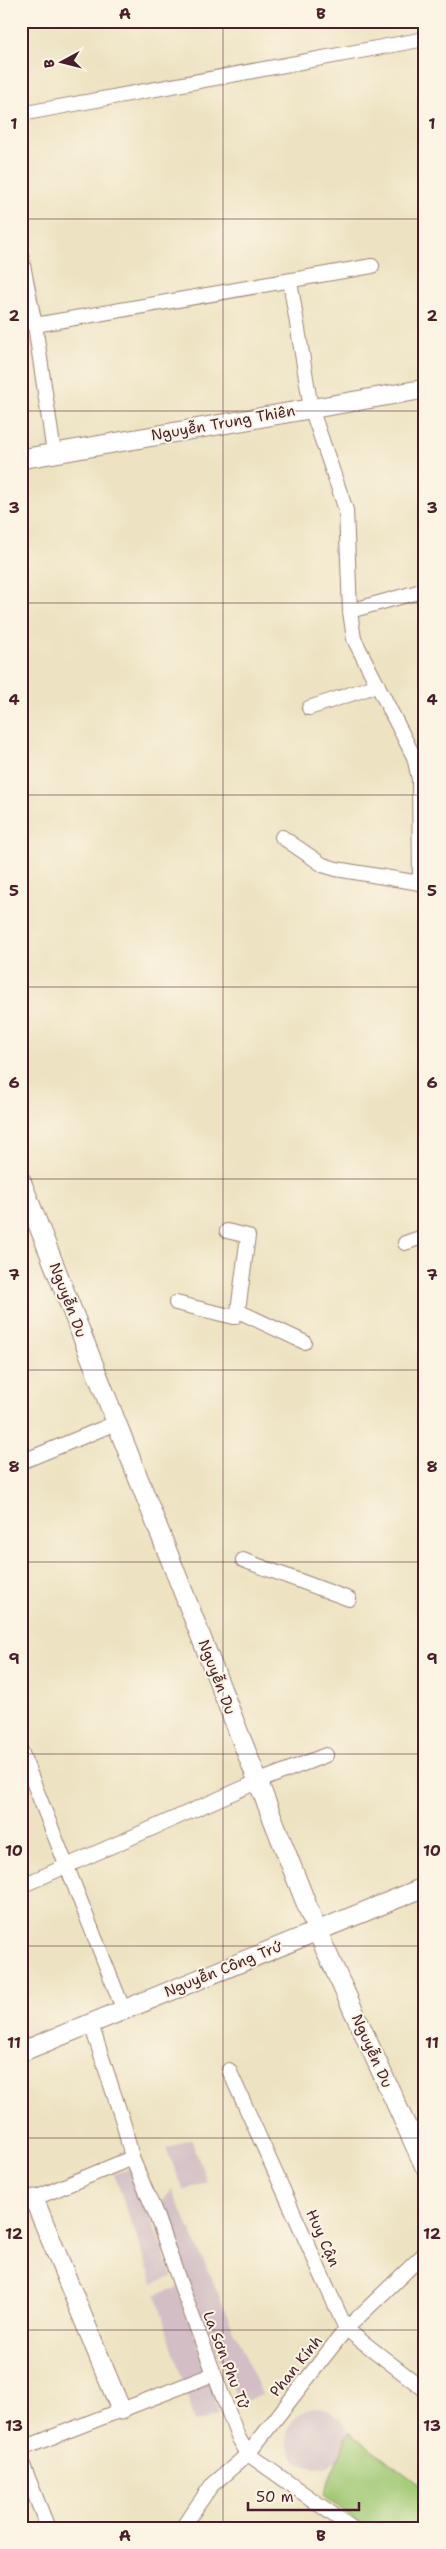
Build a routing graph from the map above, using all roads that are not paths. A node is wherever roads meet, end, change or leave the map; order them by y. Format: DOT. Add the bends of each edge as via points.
graph roads {
  1 [pos="425,39"];
  2 [pos="21,114"];
  3 [pos="21,255"];
  4 [pos="372,266"];
  5 [pos="290,281"];
  6 [pos="35,325"];
  7 [pos="425,389"];
  8 [pos="311,408"];
  9 [pos="54,453"];
  10 [pos="21,459"];
  11 [pos="425,590"];
  12 [pos="350,612"];
  13 [pos="378,685"];
  14 [pos="309,708"];
  15 [pos="282,837"];
  16 [pos="21,1181"];
  17 [pos="226,1231"];
  18 [pos="425,1236"];
  19 [pos="405,1243"];
  20 [pos="176,1303"];
  21 [pos="238,1311"];
  22 [pos="304,1342"];
  23 [pos="116,1423"];
  24 [pos="21,1462"];
  25 [pos="243,1560"];
  26 [pos="349,1599"];
  27 [pos="22,1754"];
  28 [pos="326,1755"];
  29 [pos="257,1782"];
  30 [pos="67,1868"];
  31 [pos="21,1886"];
  32 [pos="425,1887"];
  33 [pos="317,1931"];
  34 [pos="124,2010"];
  35 [pos="91,2024"];
  36 [pos="21,2052"];
  37 [pos="230,2070"];
  38 [pos="417,2130"];
  39 [pos="132,2158"];
  40 [pos="425,2168"];
  41 [pos="28,2201"];
  42 [pos="425,2253"];
  43 [pos="346,2329"];
  44 [pos="214,2374"];
  45 [pos="425,2390"];
  46 [pos="121,2410"];
  47 [pos="21,2449"];
  48 [pos="248,2454"];
  49 [pos="21,2460"];
  50 [pos="48,2528"];
  51 [pos="182,2528"];
  52 [pos="352,2528"];
  1 -- 2 [label="street"];
  3 -- 6 [label="street"];
  4 -- 5 [label="street"];
  5 -- 6 [label="street"];
  5 -- 8 [label="street"];
  6 -- 9 [label="street"];
  7 -- 8 [label="main road, Nguyễn Trung Thiên"];
  8 -- 9 [label="main road, Nguyễn Trung Thiên"];
  8 -- 12 [label="street" via="346,510"];
  9 -- 10 [label="main road, Nguyễn Trung Thiên"];
  11 -- 12 [label="street"];
  12 -- 13 [label="street" via="354,639"];
  13 -- 14 [label="street"];
  13 -- 15 [label="street" via="414,757 419,779 420,883 323,865"];
  16 -- 23 [label="main road, Nguyễn Du"];
  17 -- 21 [label="street" via="248,1236"];
  18 -- 19 [label="street"];
  20 -- 21 [label="street" via="234,1317"];
  21 -- 22 [label="street"];
  23 -- 24 [label="street"];
  23 -- 29 [label="main road, Nguyễn Du"];
  25 -- 26 [label="street"];
  27 -- 30 [label="street"];
  28 -- 29 [label="street"];
  29 -- 30 [label="street"];
  29 -- 33 [label="main road, Nguyễn Du"];
  30 -- 31 [label="street"];
  30 -- 34 [label="street"];
  32 -- 33 [label="main road, Nguyễn Công Trứ"];
  33 -- 34 [label="main road, Nguyễn Công Trứ"];
  33 -- 38 [label="main road, Nguyễn Du"];
  34 -- 35 [label="main road, Nguyễn Công Trứ"];
  35 -- 36 [label="main road, Nguyễn Công Trứ"];
  35 -- 39 [label="street, La Sơn Phu Tử"];
  37 -- 43 [label="street, Huy Cận"];
  38 -- 40 [label="main road, Nguyễn Du"];
  39 -- 41 [label="street"];
  39 -- 44 [label="street, La Sơn Phu Tử" via="156,2212"];
  41 -- 46 [label="main road"];
  42 -- 43 [label="street, Phan Kính"];
  43 -- 45 [label="street, Huy Cận"];
  43 -- 48 [label="street, Phan Kính"];
  44 -- 46 [label="street"];
  44 -- 48 [label="street, La Sơn Phu Tử" via="238,2437"];
  46 -- 47 [label="street"];
  48 -- 51 [label="street, Phan Kính" via="211,2486"];
  48 -- 52 [label="street, La Sơn Phu Tử"];
  49 -- 50 [label="street"];
}
